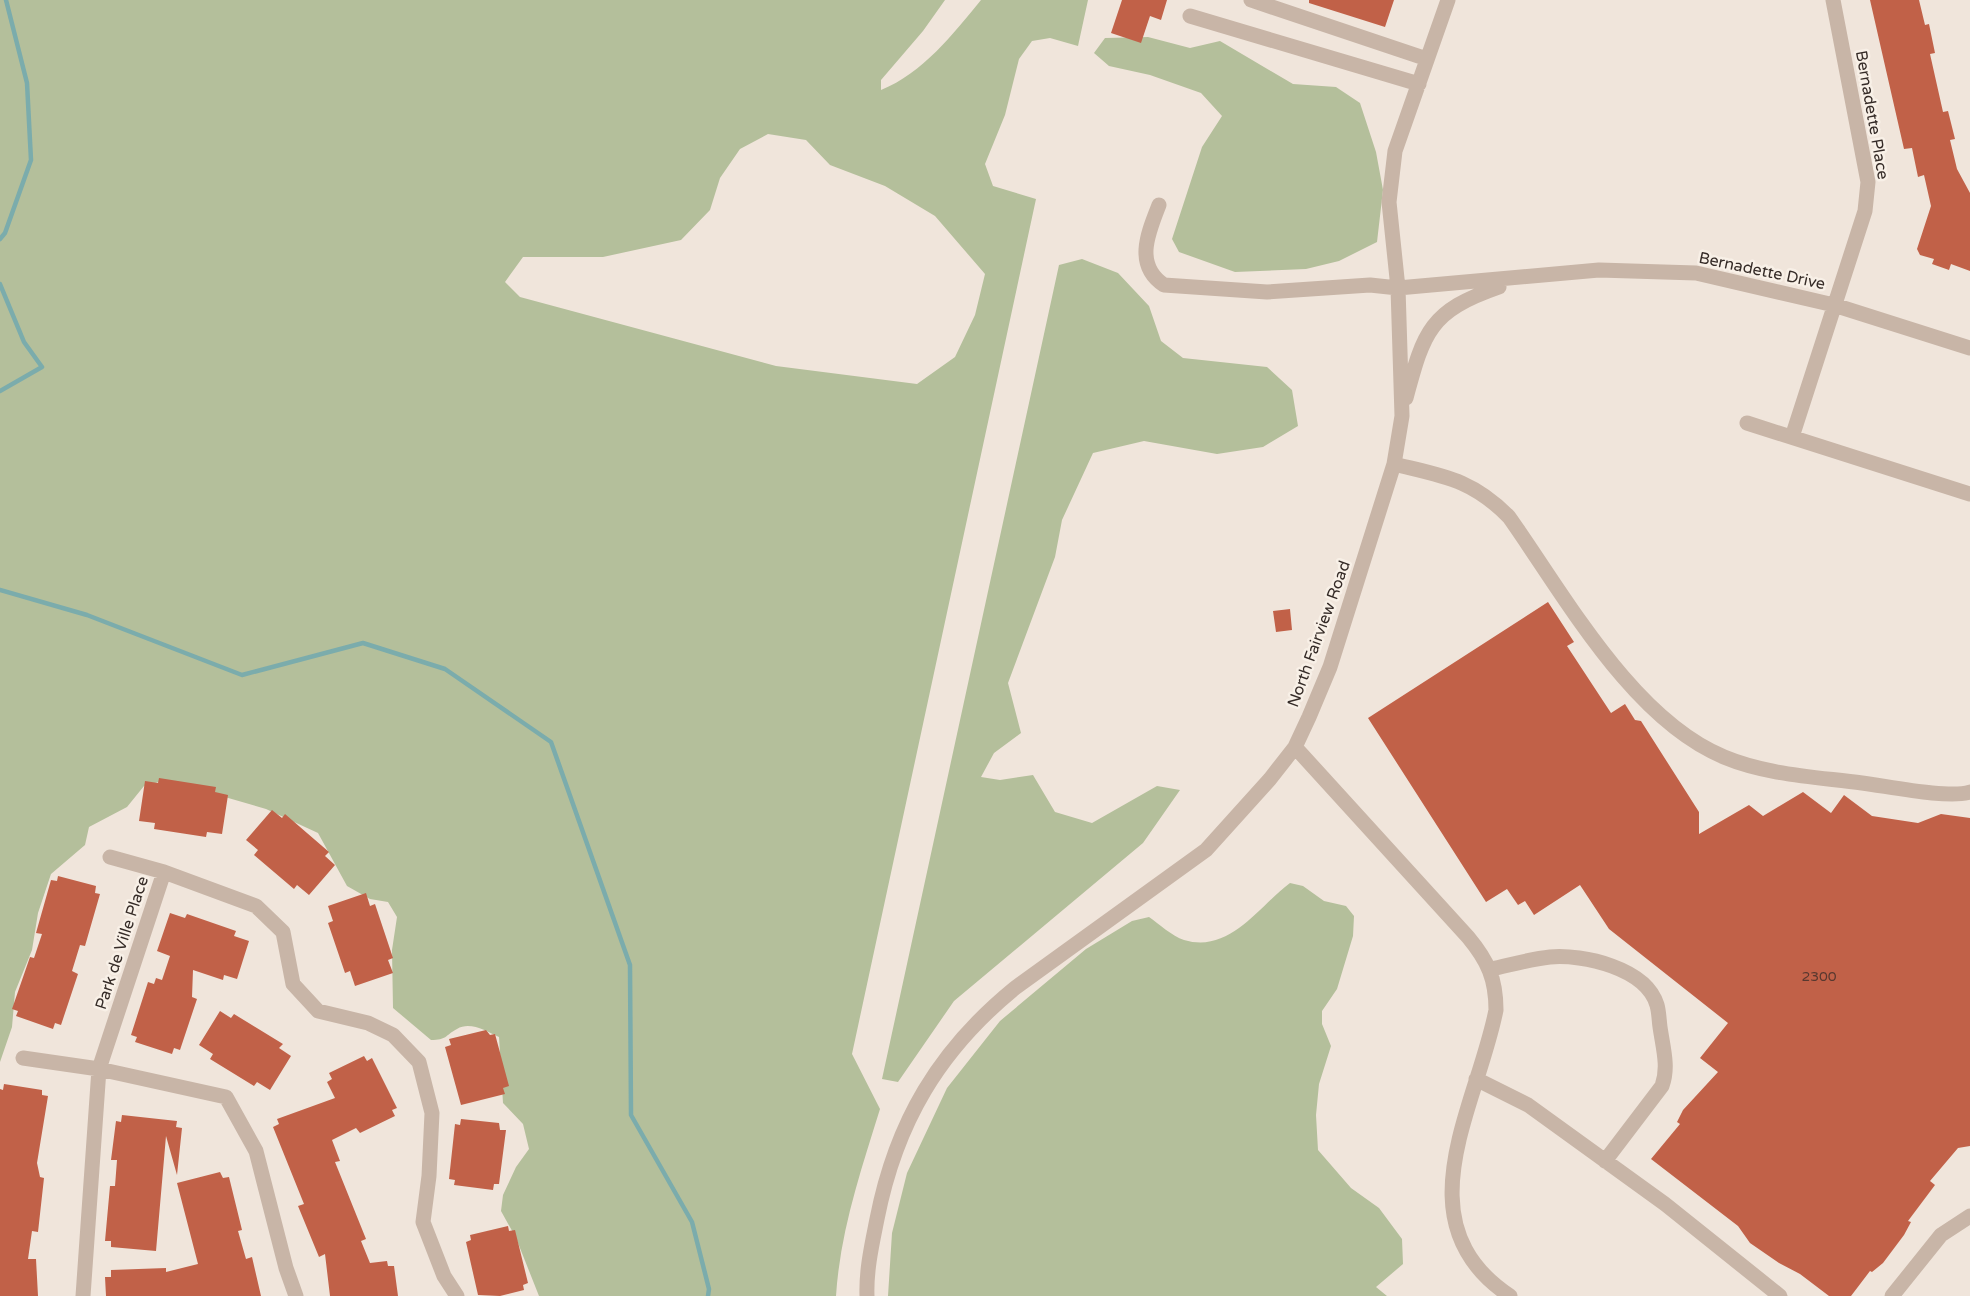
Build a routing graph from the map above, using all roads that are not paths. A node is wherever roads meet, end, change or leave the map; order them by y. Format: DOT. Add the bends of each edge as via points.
graph roads {
  1 [pos="1251,0"];
  2 [pos="1448,0"];
  3 [pos="1833,0"];
  4 [pos="1190,16"];
  5 [pos="1427,59"];
  6 [pos="1419,84"];
  7 [pos="1160,205"];
  8 [pos="1524,278"];
  9 [pos="1398,288"];
  10 [pos="1834,305"];
  11 [pos="1970,348"];
  12 [pos="1402,416"];
  13 [pos="1747,423"];
  14 [pos="1792,437"];
  15 [pos="1394,464"];
  16 [pos="1970,495"];
  17 [pos="1294,747"];
  18 [pos="1970,792"];
  19 [pos="110,857"];
  20 [pos="164,872"];
  21 [pos="1491,969"];
  22 [pos="24,1058"];
  23 [pos="99,1069"];
  24 [pos="1476,1079"];
  25 [pos="1605,1161"];
  26 [pos="1970,1216"];
  27 [pos="83,1296"];
  28 [pos="296,1296"];
  29 [pos="457,1296"];
  30 [pos="867,1296"];
  31 [pos="1510,1296"];
  32 [pos="1780,1296"];
  33 [pos="1892,1296"];
  1 -- 5 [label="street"];
  2 -- 5 [label="street, North Fairview Road"];
  3 -- 10 [label="street, Bernadette Place" via="1868,182 1865,211"];
  4 -- 6 [label="street"];
  5 -- 6 [label="street, North Fairview Road"];
  6 -- 9 [label="street, North Fairview Road" via="1395,151 1389,202"];
  7 -- 9 [label="street, Bernadette Drive" via="1145,257 1151,277 1164,285 1266,292 1370,285"];
  8 -- 9 [label="street, Bernadette Drive"];
  8 -- 10 [label="street, Bernadette Drive" via="1599,270 1696,273"];
  8 -- 12 [label="street" via="1471,296 1444,311 1419,350"];
  9 -- 12 [label="street, North Fairview Road"];
  10 -- 11 [label="street, Bernadette Drive"];
  10 -- 14 [label="street, Bernadette Place"];
  12 -- 15 [label="street, North Fairview Road"];
  13 -- 14 [label="street"];
  14 -- 16 [label="street"];
  15 -- 17 [label="street, North Fairview Road" via="1330,667"];
  15 -- 18 [label="street" via="1461,481 1495,502 1595,640 1657,713 1688,738 1724,757 1761,769 1923,791"];
  17 -- 21 [label="street" via="1468,937"];
  17 -- 30 [label="street, North Fairview Road" via="1206,850 1015,988 988,1010 949,1053 895,1146 869,1258"];
  19 -- 20 [label="street"];
  20 -- 23 [label="street, Park de Ville Place"];
  20 -- 29 [label="street, Park de Ville Place" via="256,906 283,932 293,984 318,1011 368,1023 393,1035 419,1062 432,1113 423,1222 444,1276"];
  21 -- 24 [label="street" via="1496,1010"];
  21 -- 25 [label="street" via="1551,957 1605,963 1630,974 1657,1003 1667,1072 1662,1086"];
  22 -- 23 [label="street"];
  23 -- 27 [label="street, Park de Ville Place"];
  23 -- 28 [label="street" via="226,1098 256,1151"];
  24 -- 25 [label="street" via="1528,1105"];
  24 -- 31 [label="street" via="1454,1155 1450,1191 1453,1214 1470,1256"];
  25 -- 32 [label="street"];
  26 -- 33 [label="street" via="1941,1235"];
}
